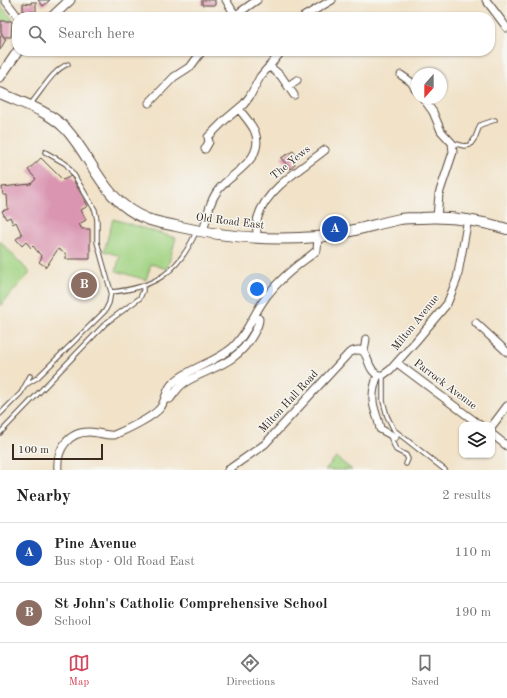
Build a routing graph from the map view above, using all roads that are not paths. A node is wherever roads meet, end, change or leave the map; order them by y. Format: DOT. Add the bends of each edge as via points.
graph roads {
  1 [pos="5,0"];
  2 [pos="70,0"];
  3 [pos="226,0"];
  4 [pos="257,0"];
  5 [pos="331,0"];
  6 [pos="486,0"];
  7 [pos="14,12"];
  8 [pos="57,12"];
  9 [pos="232,12"];
  10 [pos="240,12"];
  11 [pos="311,12"];
  12 [pos="507,28"];
  13 [pos="15,56"];
  14 [pos="198,56"];
  15 [pos="278,56"];
  16 [pos="68,64"];
  17 [pos="269,66"];
  18 [pos="401,75"];
  19 [pos="0,77"];
  20 [pos="297,80"];
  21 [pos="411,82"];
  22 [pos="288,86"];
  23 [pos="0,93"];
  24 [pos="294,95"];
  25 [pos="149,103"];
  26 [pos="427,104"];
  27 [pos="30,106"];
  28 [pos="239,109"];
  29 [pos="495,120"];
  30 [pos="452,143"];
  31 [pos="205,149"];
  32 [pos="325,150"];
  33 [pos="45,152"];
  34 [pos="438,217"];
  35 [pos="468,219"];
  36 [pos="507,228"];
  37 [pos="200,232"];
  38 [pos="318,237"];
  39 [pos="257,238"];
  40 [pos="143,286"];
  41 [pos="111,292"];
  42 [pos="476,324"];
  43 [pos="366,339"];
  44 [pos="364,351"];
  45 [pos="507,352"];
  46 [pos="397,363"];
  47 [pos="380,375"];
  48 [pos="30,376"];
  49 [pos="27,384"];
  50 [pos="507,406"];
  51 [pos="0,414"];
  52 [pos="476,422"];
  53 [pos="495,422"];
  54 [pos="0,433"];
  55 [pos="392,435"];
  56 [pos="495,436"];
  57 [pos="507,446"];
  58 [pos="406,464"];
  59 [pos="58,470"];
  60 [pos="228,470"];
  61 [pos="445,470"];
  1 -- 7 [label="street"];
  2 -- 8 [label="street"];
  3 -- 9 [label="street"];
  4 -- 10 [label="street"];
  5 -- 11 [label="street"];
  6 -- 12 [label="street"];
  13 -- 19 [label="street"];
  14 -- 25 [label="street" via="191,66 174,77"];
  15 -- 17 [label="street"];
  16 -- 27 [label="lane" via="57,71"];
  17 -- 22 [label="street"];
  17 -- 28 [label="street" via="260,76 249,99"];
  18 -- 21 [label="street"];
  20 -- 22 [label="street"];
  22 -- 24 [label="street"];
  23 -- 27 [label="main road, Old Road East"];
  26 -- 30 [label="street" via="441,132"];
  27 -- 37 [label="main road, Old Road East" via="48,114 65,128 98,177 130,211 148,219"];
  28 -- 31 [label="street" via="208,137 209,142"];
  28 -- 37 [label="street" via="255,131 256,152 216,193"];
  29 -- 30 [label="lane" via="480,125 470,145"];
  30 -- 34 [label="street" via="452,152 439,194"];
  32 -- 39 [label="street, The Yews" via="268,198 258,217"];
  33 -- 41 [label="lane" via="66,164 95,210 97,242"];
  34 -- 35 [label="main road, Old Road East"];
  34 -- 38 [label="main road, Old Road East" via="402,219"];
  35 -- 36 [label="main road, Old Road East"];
  35 -- 46 [label="street, Milton Avenue" via="457,279 447,304"];
  37 -- 39 [label="main road, Old Road East"];
  37 -- 40 [label="lane" via="172,269 156,281"];
  38 -- 39 [label="main road, Old Road East"];
  38 -- 59 [label="street" via="317,250 275,286 233,347 218,358 178,378 170,386 154,415 117,434 108,436 85,432 68,438 59,453"];
  40 -- 41 [label="lane"];
  40 -- 54 [label="lane" via="140,298 106,323"];
  41 -- 49 [label="lane" via="106,311 37,378"];
  42 -- 45 [label="street"];
  43 -- 44 [label="street"];
  44 -- 47 [label="street" via="372,370"];
  44 -- 60 [label="street, Milton Hall Road" via="357,349 349,353 265,444"];
  46 -- 47 [label="street, Milton Avenue"];
  46 -- 52 [label="street, Parrock Avenue"];
  47 -- 55 [label="street" via="374,385 374,409 379,420 378,428"];
  47 -- 61 [label="lane" via="387,416 394,430"];
  48 -- 49 [label="lane"];
  49 -- 51 [label="lane"];
  50 -- 53 [label="street"];
  55 -- 58 [label="lane" via="396,450 408,459"];
  56 -- 57 [label="street"];
}
